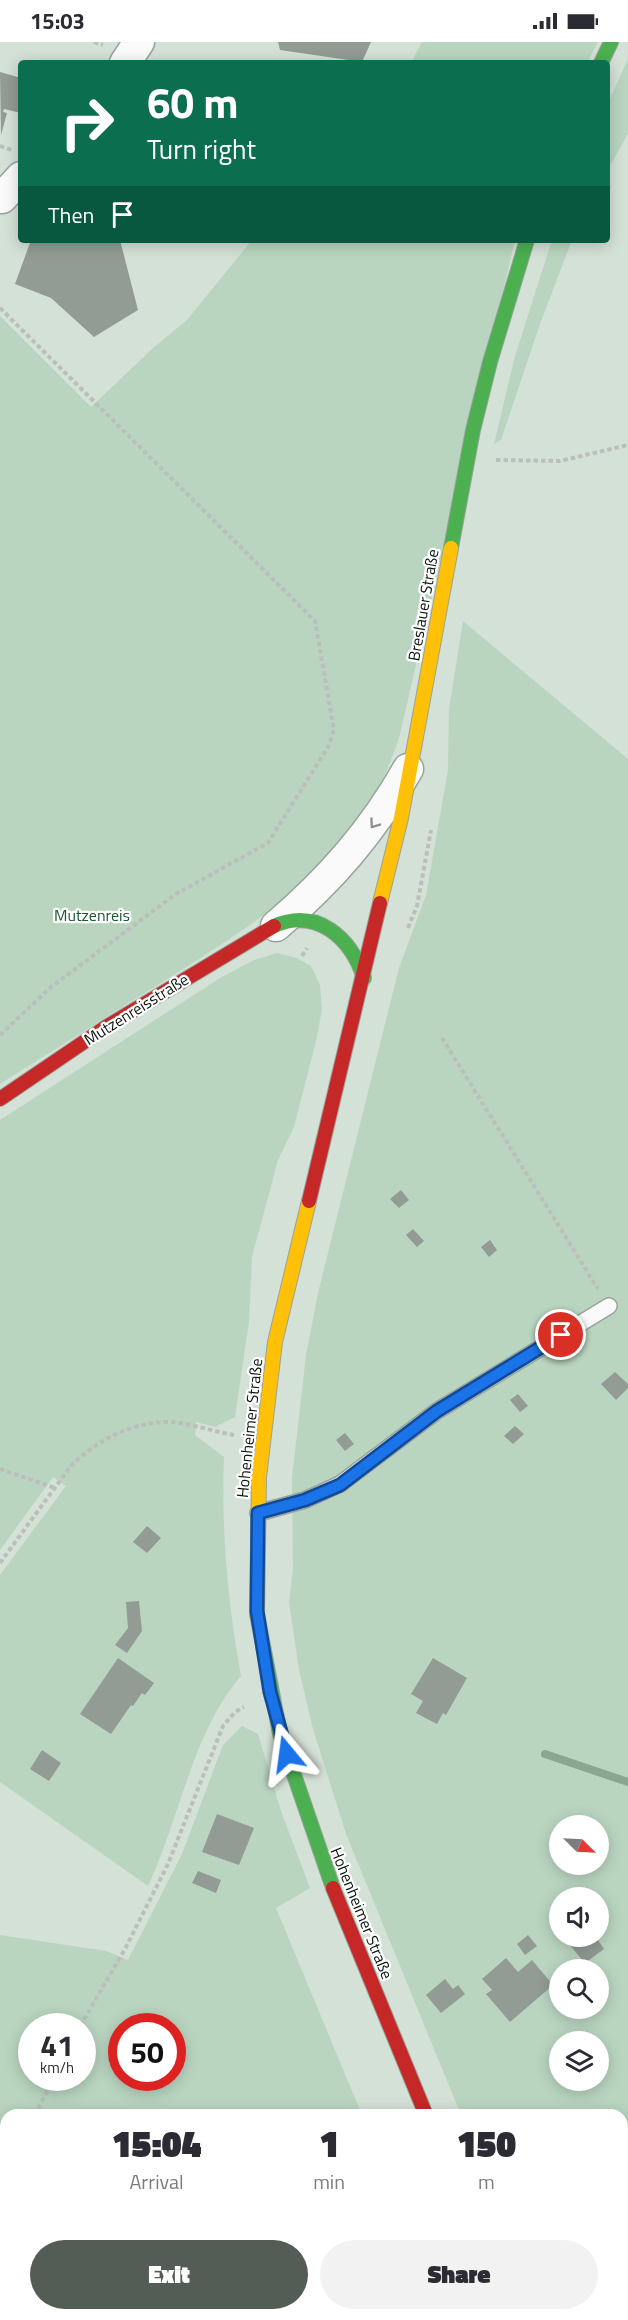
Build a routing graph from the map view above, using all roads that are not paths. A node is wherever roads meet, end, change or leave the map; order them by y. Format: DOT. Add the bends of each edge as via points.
graph roads {
  1 [pos="139,42"];
  2 [pos="611,42"];
  3 [pos="127,60"];
  4 [pos="602,60"];
  5 [pos="526,243"];
  6 [pos="414,755"];
  7 [pos="276,926"];
  8 [pos="364,978"];
  9 [pos="0,1098"];
  10 [pos="609,1306"];
  11 [pos="258,1513"];
  12 [pos="424,2109"];
  1 -- 3 [label="street"];
  2 -- 4 [label="main road"];
  5 -- 6 [label="main road, Breslauer Straße" via="490,362 467,459"];
  6 -- 7 [label="street, Mutzenreisstraße, one-way" via="366,836 310,897"];
  6 -- 8 [label="main road, Breslauer Straße"];
  7 -- 8 [label="main road, Mutzenreisstraße" via="303,919 324,925 344,942"];
  7 -- 9 [label="main road, Mutzenreisstraße" via="80,1044"];
  8 -- 11 [label="main road, Hohenheimer Straße" via="275,1342 262,1438"];
  10 -- 11 [label="lane" via="437,1411 340,1485"];
  11 -- 12 [label="main road, Hohenheimer Straße" via="257,1611 280,1734 325,1869"];
}
